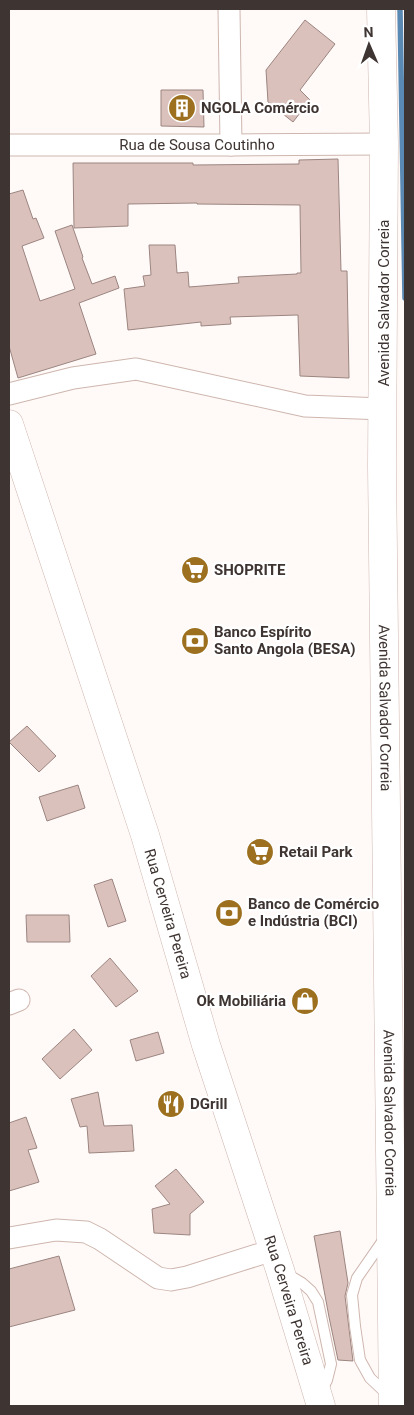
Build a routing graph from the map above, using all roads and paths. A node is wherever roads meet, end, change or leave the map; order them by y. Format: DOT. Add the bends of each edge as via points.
graph roads {
  1 [pos="229,9"];
  2 [pos="381,9"];
  3 [pos="384,144"];
  4 [pos="9,145"];
  5 [pos="231,145"];
  6 [pos="9,394"];
  7 [pos="383,409"];
  8 [pos="9,424"];
  9 [pos="391,1230"];
  10 [pos="9,1238"];
  11 [pos="276,1260"];
  12 [pos="319,1403"];
  13 [pos="393,1403"];
  1 -- 5 [label="street"];
  2 -- 3 [label="main road, Avenida Salvador Correia"];
  3 -- 5 [label="street, Rua de Sousa Coutinho"];
  3 -- 7 [label="main road, Avenida Salvador Correia"];
  4 -- 5 [label="street, Rua de Sousa Coutinho"];
  6 -- 7 [label="street" via="73,378 136,369 305,406"];
  7 -- 9 [label="main road, Avenida Salvador Correia"];
  8 -- 11 [label="main road, Rua Cerveira Pereira" via="145,835 206,1044"];
  9 -- 13 [label="main road, Avenida Salvador Correia"];
  9 -- 13 [label="lane" via="357,1278 352,1295 360,1360 370,1378"];
  10 -- 11 [label="street" via="56,1230 86,1232 158,1278 171,1280"];
  11 -- 12 [label="main road, Rua Cerveira Pereira"];
}
